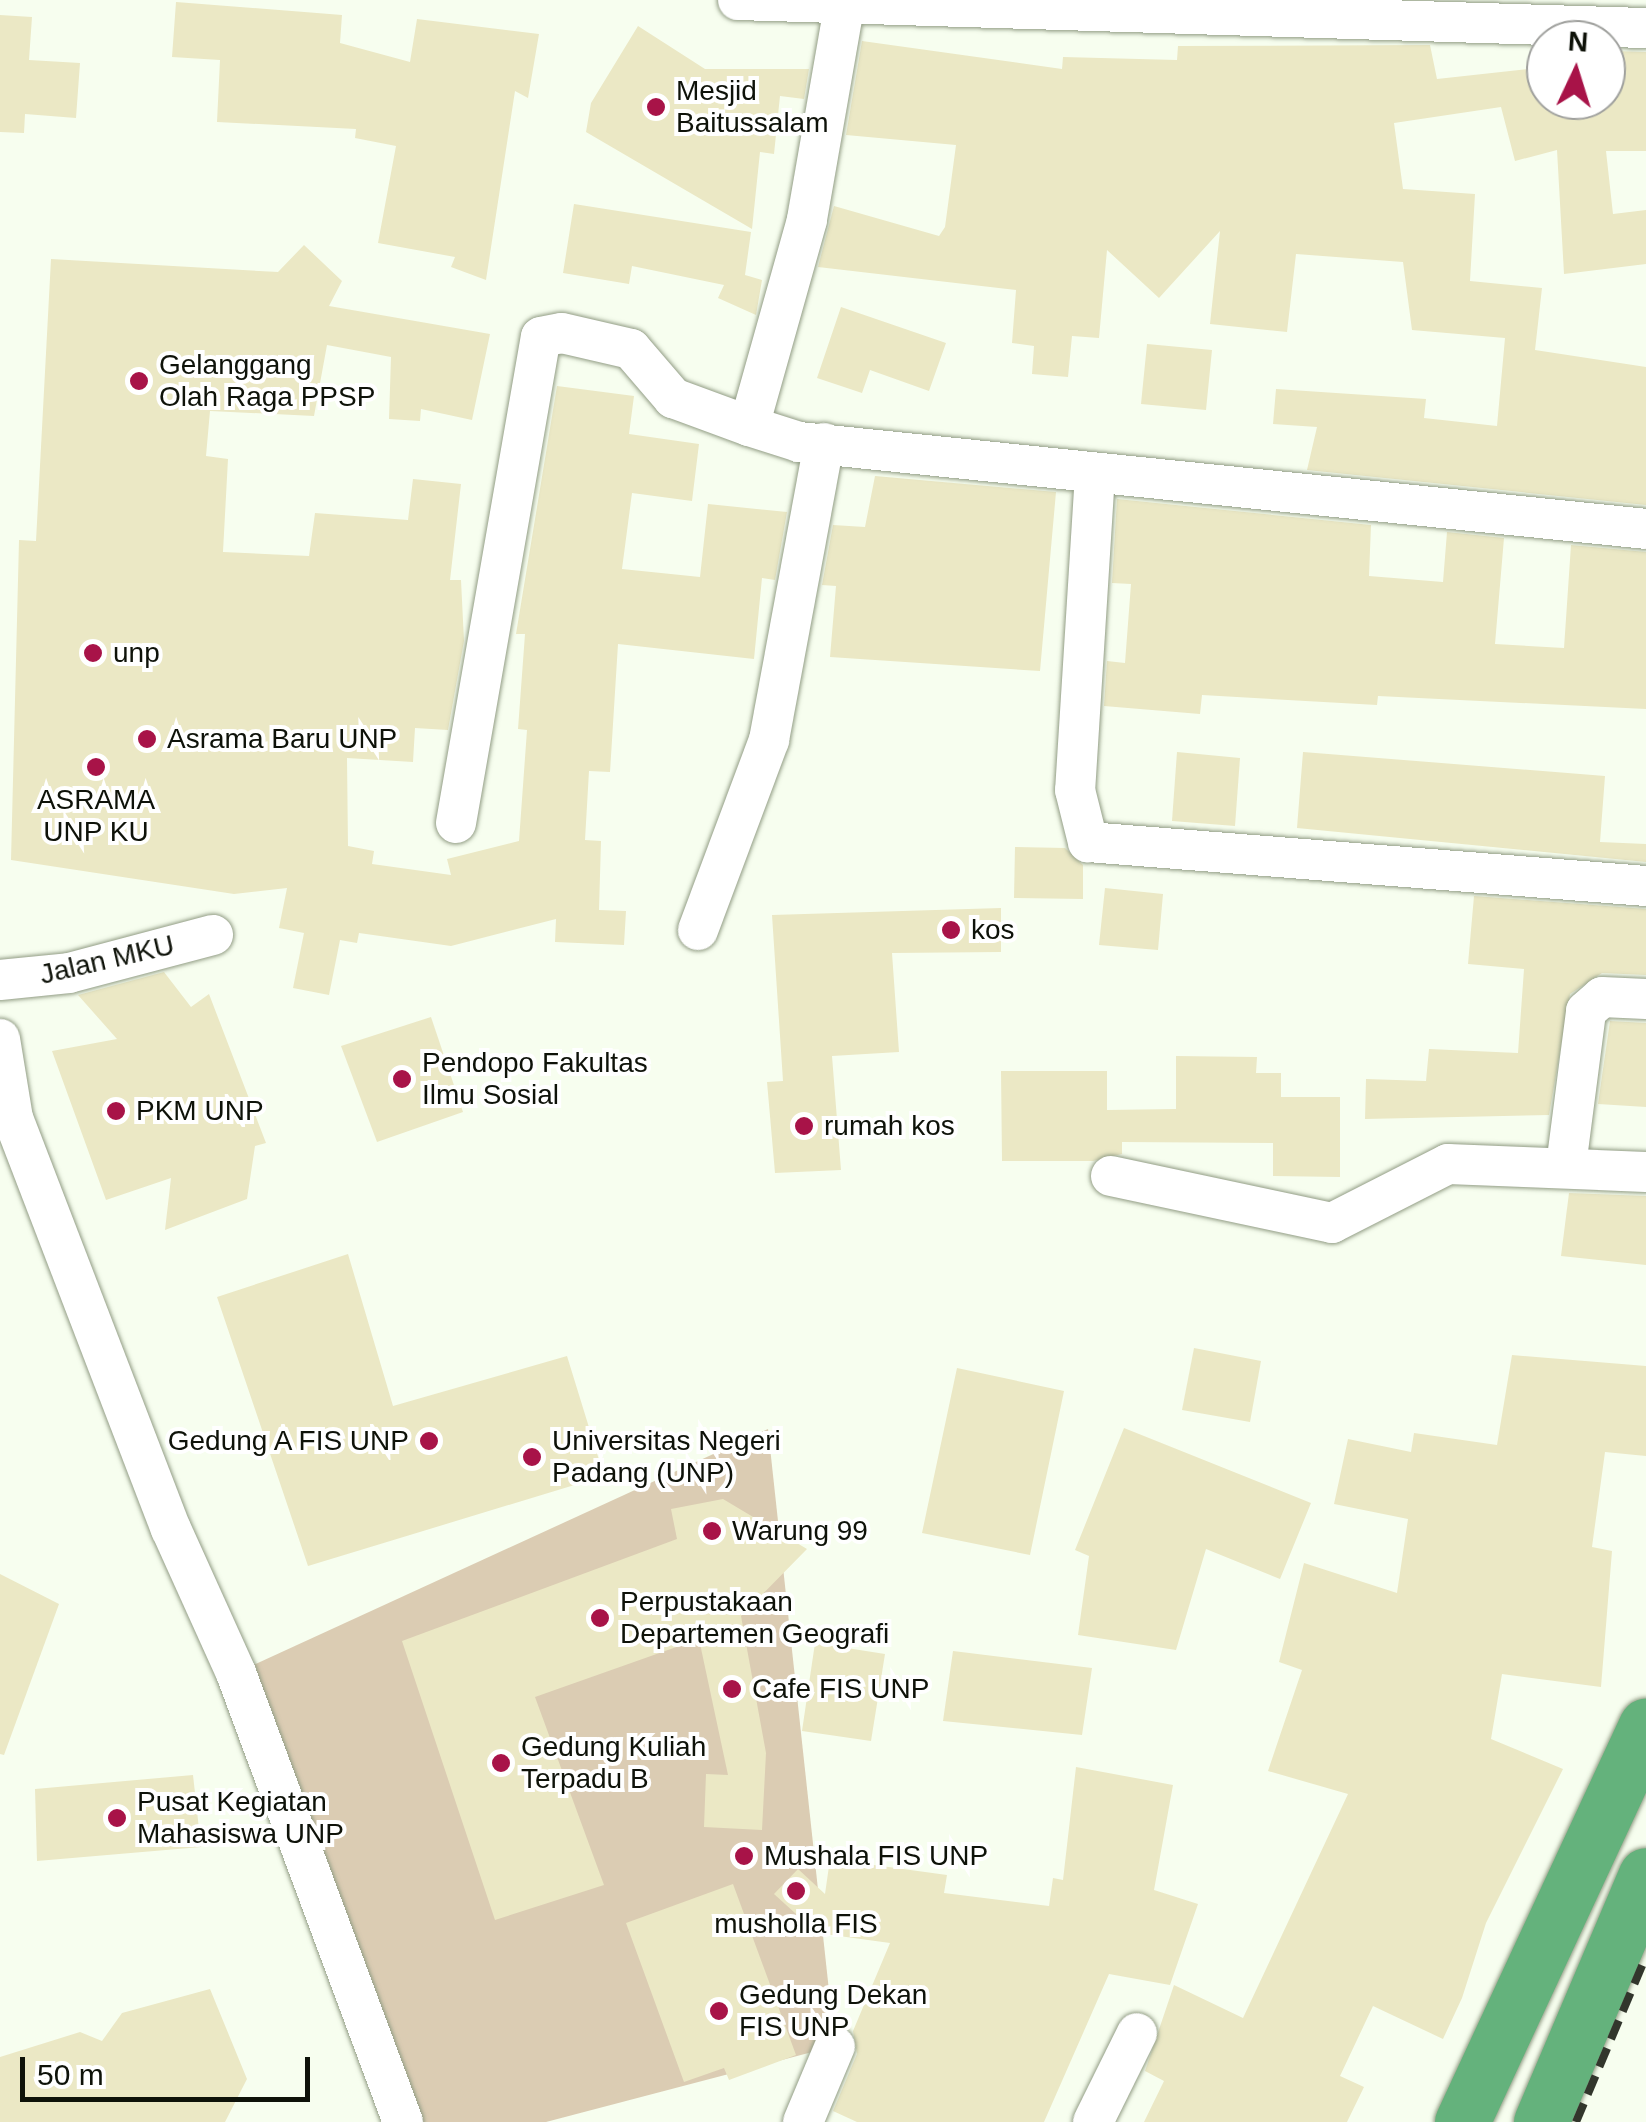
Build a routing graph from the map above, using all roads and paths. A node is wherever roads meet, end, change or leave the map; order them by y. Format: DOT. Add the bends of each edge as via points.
graph roads {
  1 [pos="738,0"];
  2 [pos="844,7"];
  3 [pos="1085,8"];
  4 [pos="1357,12"];
  5 [pos="1646,28"];
  6 [pos="749,426"];
  7 [pos="824,444"];
  8 [pos="1096,474"];
  9 [pos="1646,529"];
  10 [pos="456,823"];
  11 [pos="1646,886"];
  12 [pos="698,930"];
  13 [pos="213,935"];
  14 [pos="0,980"];
  15 [pos="1646,999"];
  16 [pos="0,1039"];
  17 [pos="7,1119"];
  18 [pos="1566,1166"];
  19 [pos="1646,1172"];
  20 [pos="1111,1176"];
  21 [pos="1646,1726"];
  22 [pos="1646,1875"];
  23 [pos="1136,2034"];
  24 [pos="834,2046"];
  25 [pos="403,2122"];
  26 [pos="803,2122"];
  27 [pos="1092,2122"];
  28 [pos="1462,2122"];
  29 [pos="1541,2122"];
  1 -- 2 [label="street"];
  2 -- 3 [label="street"];
  2 -- 6 [label="street" via="807,220"];
  3 -- 4 [label="street"];
  4 -- 5 [label="street"];
  6 -- 7 [label="street"];
  6 -- 10 [label="street" via="673,398 630,350 562,333 542,338"];
  7 -- 8 [label="street"];
  7 -- 12 [label="street" via="769,740"];
  8 -- 9 [label="street"];
  8 -- 11 [label="street" via="1074,790 1088,842"];
  13 -- 14 [label="street, Jalan MKU" via="69,973"];
  15 -- 18 [label="street" via="1602,997 1586,1011"];
  16 -- 17 [label="street"];
  17 -- 25 [label="street" via="170,1529 236,1672"];
  18 -- 19 [label="street"];
  18 -- 20 [label="street" via="1448,1164 1332,1223"];
  21 -- 28 [label="highway"];
  22 -- 29 [label="highway"];
  23 -- 27 [label="street"];
  24 -- 26 [label="street"];
}
